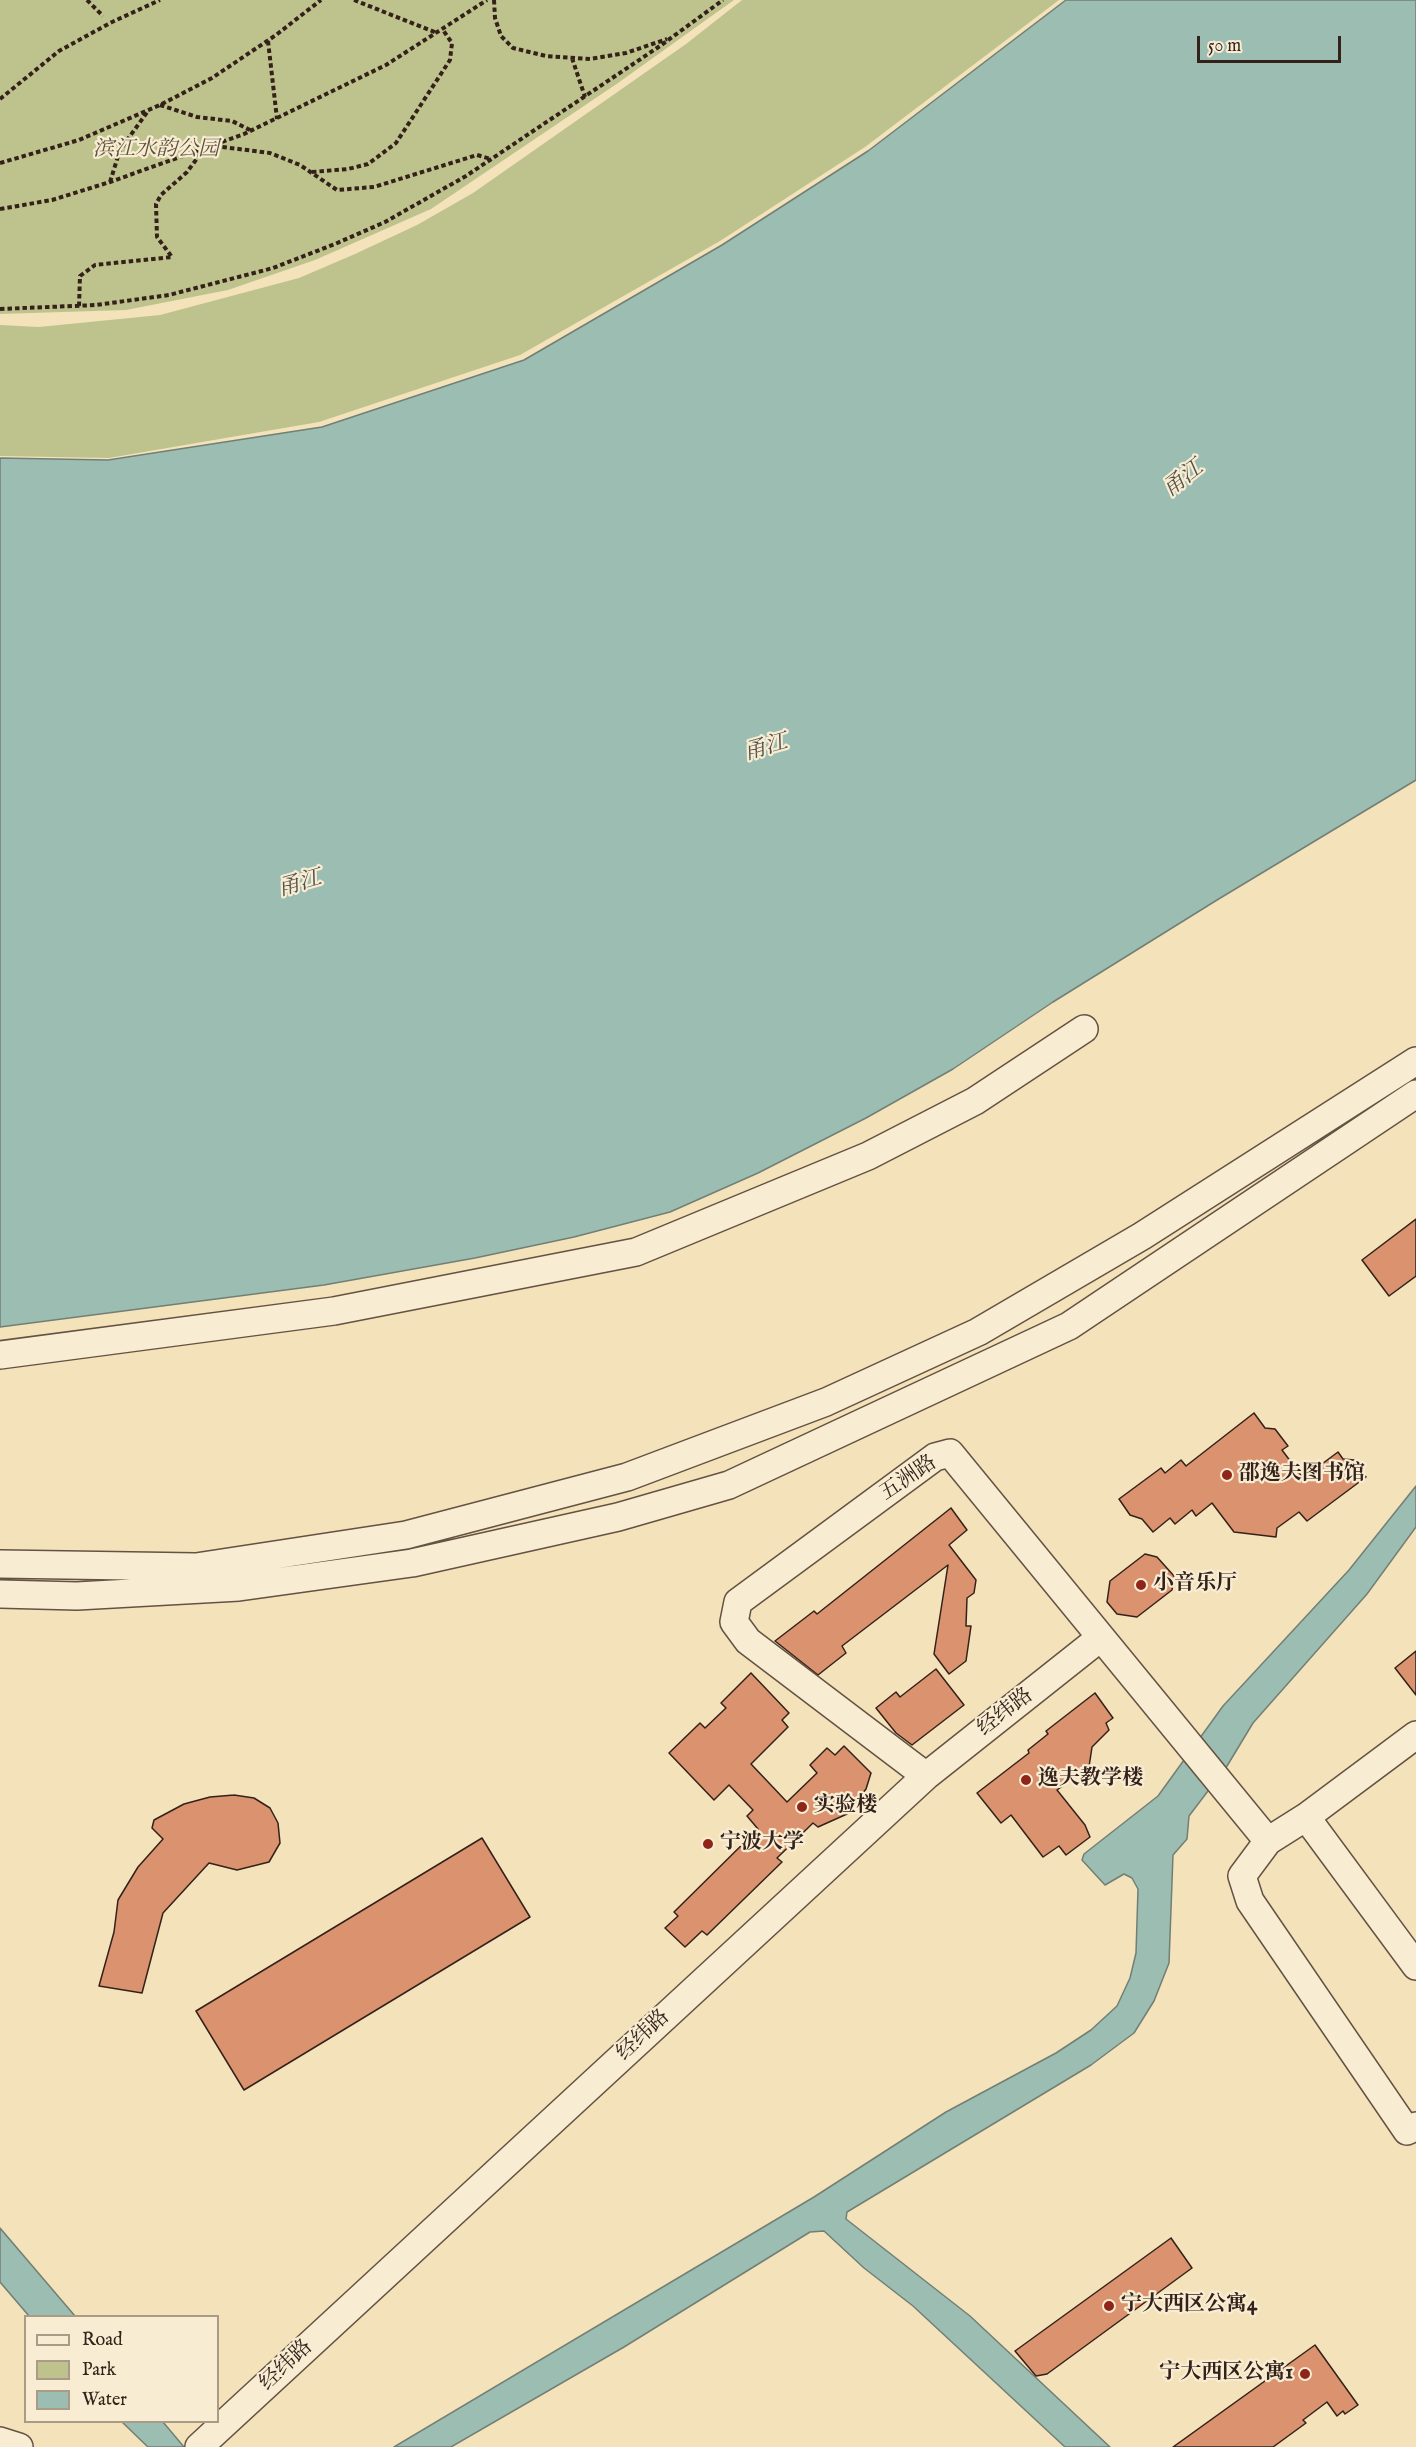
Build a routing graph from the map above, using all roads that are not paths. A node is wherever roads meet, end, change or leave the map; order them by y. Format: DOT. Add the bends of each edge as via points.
graph roads {
  1 [pos="1084,1029"];
  2 [pos="1416,1062"];
  3 [pos="1416,1094"];
  4 [pos="0,1355"];
  5 [pos="0,1564"];
  6 [pos="0,1594"];
  7 [pos="1100,1638"];
  8 [pos="1416,1735"];
  9 [pos="926,1776"];
  10 [pos="1306,1817"];
  11 [pos="1268,1841"];
  12 [pos="1416,1966"];
  13 [pos="1413,2134"];
  14 [pos="0,2441"];
  15 [pos="19,2447"];
  16 [pos="199,2447"];
  1 -- 4 [label="street" via="975,1101 868,1156 636,1252 334,1311"];
  2 -- 5 [label="street" via="1142,1236 978,1332 826,1402 627,1477 406,1535 196,1567"];
  3 -- 6 [label="street" via="1069,1326 729,1485 618,1517 412,1563 239,1587 77,1596"];
  7 -- 9 [label="street, 经纬路"];
  7 -- 9 [label="street, 五洲路" via="950,1453 935,1457 738,1602 734,1622 748,1641"];
  7 -- 11 [label="street, 五洲路"];
  8 -- 10 [label="street"];
  9 -- 16 [label="street, 经纬路"];
  10 -- 11 [label="street"];
  10 -- 12 [label="street"];
  11 -- 13 [label="street" via="1242,1876 1250,1901"];
  14 -- 15 [label="street"];
}
